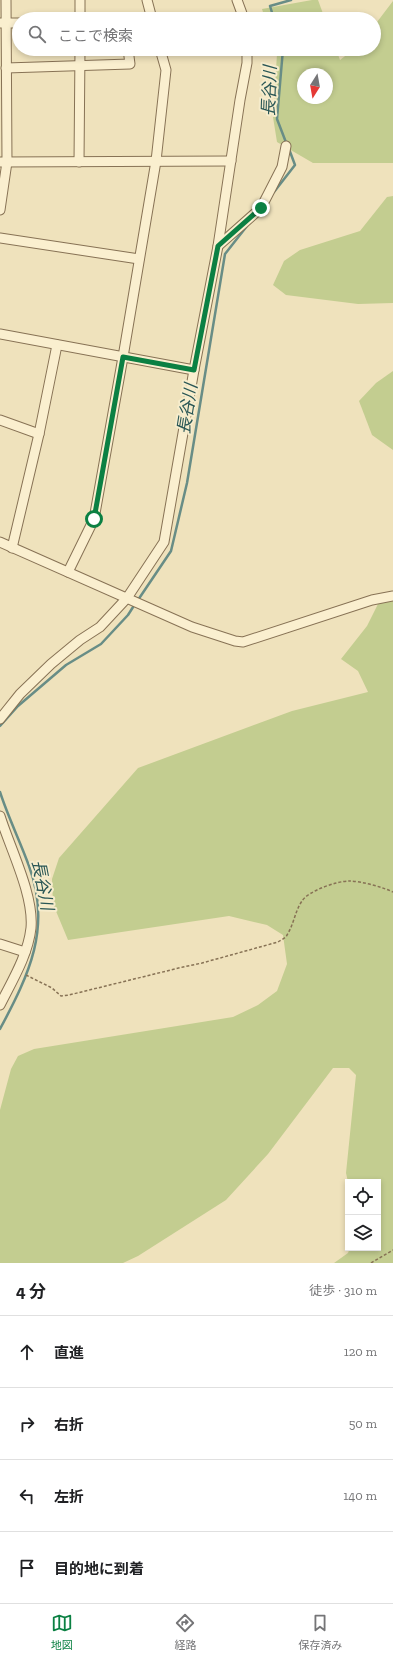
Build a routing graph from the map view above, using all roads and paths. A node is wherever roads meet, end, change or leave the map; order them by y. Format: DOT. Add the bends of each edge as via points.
graph roads {
  1 [pos="6,0"];
  2 [pos="80,0"];
  3 [pos="147,0"];
  4 [pos="237,0"];
  5 [pos="80,12"];
  6 [pos="150,12"];
  7 [pos="241,12"];
  8 [pos="3,23"];
  9 [pos="80,56"];
  10 [pos="129,56"];
  11 [pos="162,56"];
  12 [pos="247,56"];
  13 [pos="80,66"];
  14 [pos="6,68"];
  15 [pos="286,146"];
  16 [pos="156,161"];
  17 [pos="231,161"];
  18 [pos="4,162"];
  19 [pos="79,162"];
  20 [pos="0,210"];
  21 [pos="0,238"];
  22 [pos="218,246"];
  23 [pos="139,259"];
  24 [pos="0,334"];
  25 [pos="58,345"];
  26 [pos="123,357"];
  27 [pos="194,370"];
  28 [pos="0,420"];
  29 [pos="39,434"];
  30 [pos="0,542"];
  31 [pos="12,548"];
  32 [pos="68,572"];
  33 [pos="393,596"];
  34 [pos="127,598"];
  35 [pos="0,719"];
  36 [pos="0,816"];
  37 [pos="393,892"];
  38 [pos="0,944"];
  39 [pos="25,952"];
  40 [pos="17,971"];
  41 [pos="0,1005"];
  42 [pos="393,1250"];
  43 [pos="372,1263"];
  1 -- 8 [label="street"];
  2 -- 5 [label="street"];
  3 -- 6 [label="street"];
  4 -- 7 [label="street"];
  8 -- 14 [label="street"];
  9 -- 13 [label="street"];
  10 -- 13 [label="street" via="130,64"];
  11 -- 16 [label="street" via="166,70"];
  12 -- 17 [label="street"];
  13 -- 14 [label="street"];
  13 -- 19 [label="street"];
  14 -- 18 [label="street"];
  15 -- 22 [label="street" via="282,167 261,208"];
  16 -- 17 [label="street"];
  16 -- 19 [label="street"];
  16 -- 23 [label="street"];
  17 -- 22 [label="street"];
  18 -- 19 [label="street"];
  18 -- 20 [label="street"];
  21 -- 23 [label="street"];
  22 -- 27 [label="street"];
  23 -- 26 [label="street"];
  24 -- 25 [label="street"];
  25 -- 26 [label="street"];
  25 -- 29 [label="street"];
  26 -- 27 [label="street"];
  26 -- 32 [label="street" via="94,519"];
  27 -- 34 [label="street" via="164,542"];
  28 -- 29 [label="street"];
  29 -- 31 [label="street"];
  30 -- 31 [label="street"];
  31 -- 32 [label="street"];
  32 -- 34 [label="street"];
  33 -- 34 [label="street" via="372,600 243,642 192,627"];
  34 -- 35 [label="street" via="100,627 80,640 20,694"];
  36 -- 39 [label="street" via="31,912 31,927"];
  37 -- 40 [label="path" via="348,881 326,887 307,894 294,915 287,935 278,942 202,964 69,995 61,996 52,988"];
  38 -- 39 [label="street"];
  39 -- 40 [label="street"];
  40 -- 41 [label="street"];
  42 -- 43 [label="path"];
}
